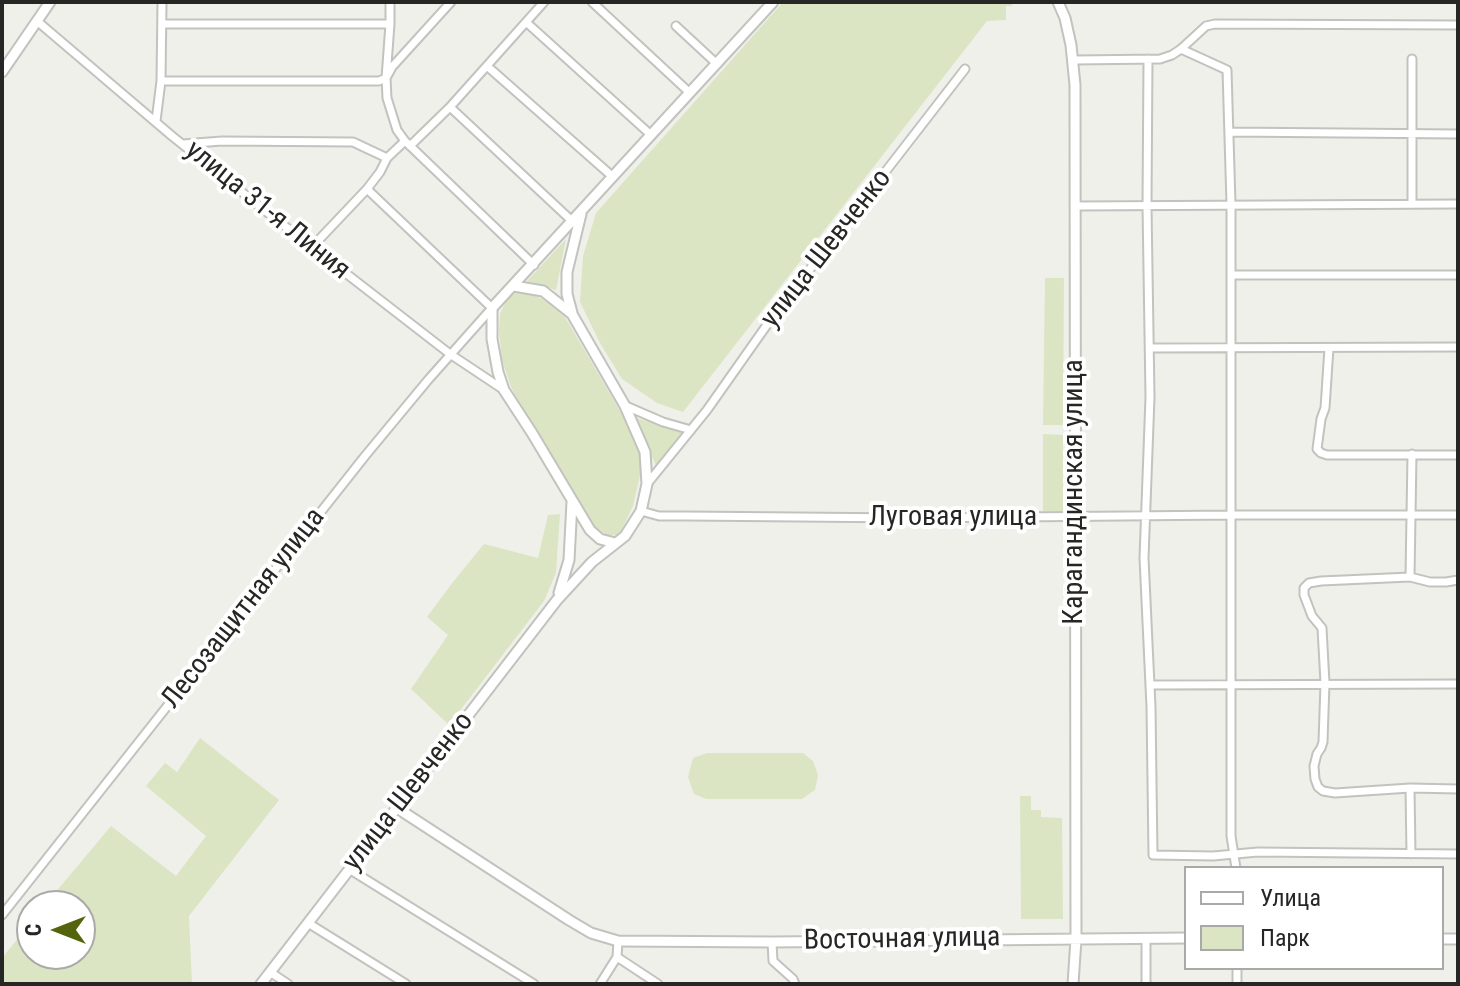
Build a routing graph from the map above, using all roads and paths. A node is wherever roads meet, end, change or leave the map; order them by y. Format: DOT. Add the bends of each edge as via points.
graph roads {
  1 [pos="50,2"];
  2 [pos="162,2"];
  3 [pos="390,2"];
  4 [pos="451,2"];
  5 [pos="544,2"];
  6 [pos="592,2"];
  7 [pos="773,2"];
  8 [pos="1058,2"];
  9 [pos="37,21"];
  10 [pos="526,22"];
  11 [pos="162,24"];
  12 [pos="390,24"];
  13 [pos="1458,25"];
  14 [pos="676,26"];
  15 [pos="1181,49"];
  16 [pos="1148,59"];
  17 [pos="1412,59"];
  18 [pos="1074,60"];
  19 [pos="717,64"];
  20 [pos="487,66"];
  21 [pos="965,69"];
  22 [pos="2,72"];
  23 [pos="386,78"];
  24 [pos="161,81"];
  25 [pos="690,93"];
  26 [pos="450,107"];
  27 [pos="156,121"];
  28 [pos="1229,132"];
  29 [pos="1458,134"];
  30 [pos="651,135"];
  31 [pos="1411,135"];
  32 [pos="407,143"];
  33 [pos="183,144"];
  34 [pos="387,158"];
  35 [pos="613,177"];
  36 [pos="367,189"];
  37 [pos="1231,204"];
  38 [pos="1412,204"];
  39 [pos="1458,204"];
  40 [pos="1076,206"];
  41 [pos="1147,206"];
  42 [pos="582,211"];
  43 [pos="572,221"];
  44 [pos="312,247"];
  45 [pos="534,265"];
  46 [pos="1231,275"];
  47 [pos="1458,275"];
  48 [pos="514,286"];
  49 [pos="492,308"];
  50 [pos="572,314"];
  51 [pos="1458,347"];
  52 [pos="1150,348"];
  53 [pos="1232,348"];
  54 [pos="1329,348"];
  55 [pos="450,354"];
  56 [pos="504,390"];
  57 [pos="625,406"];
  58 [pos="691,430"];
  59 [pos="1412,454"];
  60 [pos="1458,455"];
  61 [pos="647,484"];
  62 [pos="572,502"];
  63 [pos="641,511"];
  64 [pos="1232,515"];
  65 [pos="1412,515"];
  66 [pos="1458,515"];
  67 [pos="1146,517"];
  68 [pos="1075,518"];
  69 [pos="615,543"];
  70 [pos="1410,577"];
  71 [pos="1458,580"];
  72 [pos="557,600"];
  73 [pos="1325,683"];
  74 [pos="1230,684"];
  75 [pos="1458,684"];
  76 [pos="1150,685"];
  77 [pos="1410,788"];
  78 [pos="1458,789"];
  79 [pos="397,808"];
  80 [pos="1411,854"];
  81 [pos="1458,854"];
  82 [pos="1234,855"];
  83 [pos="1236,866"];
  84 [pos="349,869"];
  85 [pos="2,915"];
  86 [pos="308,923"];
  87 [pos="1146,938"];
  88 [pos="1184,938"];
  89 [pos="1076,939"];
  90 [pos="618,941"];
  91 [pos="772,942"];
  92 [pos="617,957"];
  93 [pos="270,972"];
  94 [pos="261,984"];
  95 [pos="288,984"];
  96 [pos="406,984"];
  97 [pos="534,984"];
  98 [pos="600,984"];
  99 [pos="658,984"];
  100 [pos="795,984"];
  101 [pos="1073,984"];
  102 [pos="1146,984"];
  1 -- 9 [label="main road"];
  2 -- 11 [label="street"];
  3 -- 12 [label="street"];
  4 -- 23 [label="street"];
  5 -- 10 [label="street"];
  6 -- 25 [label="street"];
  7 -- 19 [label="main road"];
  8 -- 18 [label="main road, Карагандинская улица"];
  9 -- 22 [label="main road"];
  9 -- 27 [label="street, улица 31-я Линия"];
  10 -- 20 [label="street"];
  10 -- 30 [label="street"];
  11 -- 12 [label="street"];
  11 -- 24 [label="street"];
  12 -- 23 [label="street"];
  13 -- 15 [label="street" via="1215,24"];
  14 -- 19 [label="street"];
  15 -- 16 [label="street"];
  15 -- 28 [label="street" via="1227,70"];
  16 -- 18 [label="street"];
  16 -- 41 [label="street"];
  17 -- 31 [label="street"];
  18 -- 40 [label="main road, Карагандинская улица"];
  19 -- 25 [label="main road"];
  20 -- 26 [label="street"];
  20 -- 35 [label="street"];
  21 -- 58 [label="street, улица Шевченко"];
  23 -- 24 [label="street"];
  23 -- 32 [label="street" via="392,115"];
  24 -- 27 [label="street"];
  25 -- 30 [label="main road"];
  26 -- 32 [label="street"];
  26 -- 43 [label="street"];
  27 -- 33 [label="street, улица 31-я Линия"];
  28 -- 31 [label="street"];
  28 -- 37 [label="street"];
  29 -- 31 [label="street"];
  30 -- 35 [label="main road"];
  31 -- 38 [label="street"];
  32 -- 34 [label="street"];
  32 -- 45 [label="street"];
  33 -- 34 [label="street" via="353,142"];
  33 -- 44 [label="street, улица 31-я Линия"];
  34 -- 36 [label="street"];
  35 -- 42 [label="main road"];
  36 -- 44 [label="street"];
  36 -- 49 [label="street"];
  37 -- 38 [label="street"];
  37 -- 41 [label="street"];
  37 -- 46 [label="street"];
  38 -- 39 [label="street"];
  40 -- 41 [label="street"];
  40 -- 68 [label="main road, Карагандинская улица"];
  41 -- 52 [label="street"];
  42 -- 43 [label="main road"];
  42 -- 50 [label="main road" via="567,272"];
  43 -- 45 [label="main road"];
  44 -- 55 [label="street, улица 31-я Линия"];
  45 -- 48 [label="main road"];
  46 -- 47 [label="street"];
  46 -- 53 [label="street"];
  48 -- 49 [label="main road"];
  48 -- 50 [label="main road" via="543,291"];
  49 -- 55 [label="street, Лесозащитная улица"];
  49 -- 56 [label="main road" via="492,339"];
  50 -- 57 [label="main road"];
  51 -- 54 [label="street"];
  52 -- 53 [label="street"];
  52 -- 67 [label="street"];
  53 -- 54 [label="street"];
  53 -- 64 [label="street"];
  54 -- 59 [label="street" via="1317,449 1327,455"];
  55 -- 56 [label="street, улица 31-я Линия"];
  55 -- 85 [label="street, Лесозащитная улица"];
  56 -- 62 [label="main road"];
  57 -- 58 [label="street"];
  57 -- 61 [label="main road" via="645,452"];
  58 -- 61 [label="street, улица Шевченко"];
  59 -- 60 [label="street"];
  59 -- 65 [label="street"];
  61 -- 63 [label="main road"];
  62 -- 69 [label="main road" via="596,536"];
  62 -- 72 [label="main road, улица Шевченко" via="569,560"];
  63 -- 68 [label="street, Луговая улица" via="699,517"];
  63 -- 69 [label="main road, улица Шевченко"];
  64 -- 65 [label="street, Луговая улица"];
  64 -- 67 [label="street, Луговая улица"];
  64 -- 74 [label="street"];
  65 -- 66 [label="street, Луговая улица"];
  65 -- 70 [label="street"];
  67 -- 68 [label="street, Луговая улица"];
  67 -- 76 [label="street"];
  68 -- 89 [label="main road, Карагандинская улица"];
  69 -- 72 [label="main road, улица Шевченко"];
  70 -- 71 [label="street"];
  70 -- 73 [label="street" via="1309,583 1304,588 1312,616 1322,628"];
  72 -- 79 [label="main road, улица Шевченко"];
  73 -- 74 [label="street"];
  73 -- 75 [label="street"];
  73 -- 77 [label="street" via="1323,742 1314,766 1318,787 1335,793"];
  74 -- 76 [label="street"];
  74 -- 82 [label="street"];
  76 -- 82 [label="street" via="1153,855"];
  77 -- 78 [label="street"];
  77 -- 80 [label="street"];
  79 -- 84 [label="main road, улица Шевченко"];
  79 -- 90 [label="main road" via="569,920"];
  80 -- 81 [label="street"];
  80 -- 82 [label="street"];
  82 -- 83 [label="street"];
  84 -- 86 [label="main road, улица Шевченко"];
  84 -- 97 [label="street"];
  86 -- 93 [label="main road, улица Шевченко"];
  86 -- 96 [label="street"];
  87 -- 88 [label="main road, Восточная улица"];
  87 -- 89 [label="main road, Восточная улица"];
  87 -- 102 [label="street"];
  89 -- 91 [label="main road, Восточная улица"];
  89 -- 101 [label="main road, Карагандинская улица"];
  90 -- 91 [label="main road, Восточная улица"];
  90 -- 92 [label="street"];
  91 -- 100 [label="street" via="773,961"];
  92 -- 98 [label="street"];
  92 -- 99 [label="street"];
  93 -- 94 [label="main road, улица Шевченко"];
  93 -- 95 [label="street"];
}
